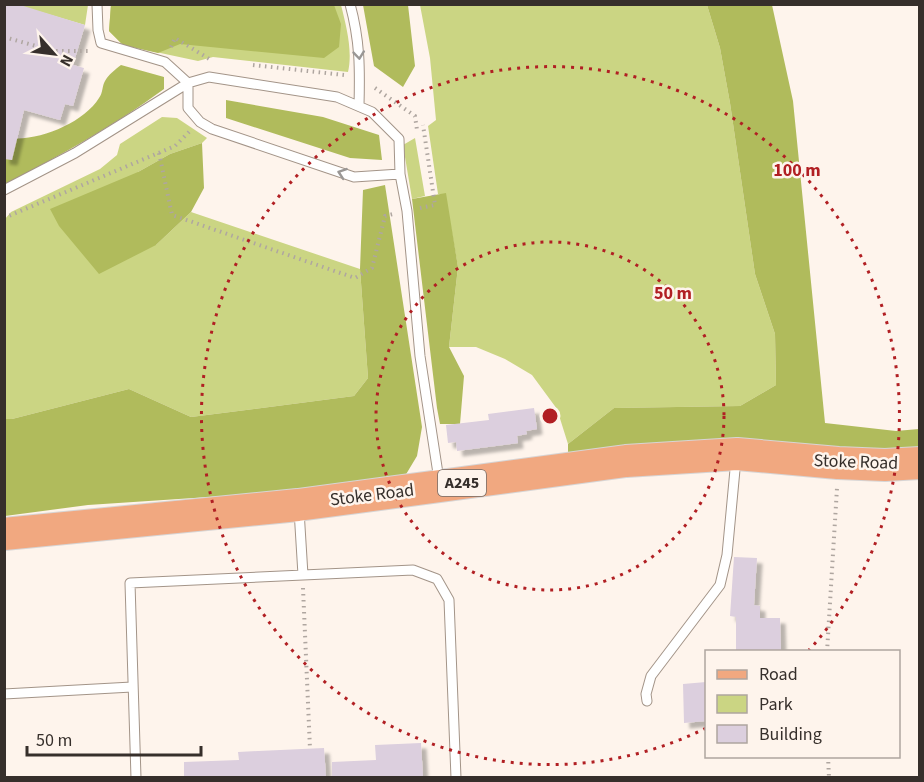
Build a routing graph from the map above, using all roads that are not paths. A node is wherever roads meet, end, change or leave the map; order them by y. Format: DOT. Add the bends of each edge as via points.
graph roads {
  1 [pos="98,4"];
  2 [pos="350,4"];
  3 [pos="188,83"];
  4 [pos="359,106"];
  5 [pos="400,174"];
  6 [pos="4,190"];
  7 [pos="737,454"];
  8 [pos="920,463"];
  9 [pos="440,486"];
  10 [pos="298,505"];
  11 [pos="4,534"];
  12 [pos="303,576"];
  13 [pos="132,687"];
  14 [pos="4,694"];
  15 [pos="647,701"];
  16 [pos="136,777"];
  17 [pos="456,777"];
  1 -- 3 [label="lane" via="101,43 165,62"];
  2 -- 4 [label="lane, one-way" via="360,61"];
  3 -- 4 [label="lane" via="209,77 337,97"];
  5 -- 3 [label="lane, one-way" via="354,177 212,129 188,108"];
  3 -- 6 [label="lane" via="75,153"];
  4 -- 5 [label="lane" via="372,112 399,139"];
  5 -- 9 [label="lane" via="407,210 420,356"];
  7 -- 8 [label="main road, Stoke Road / A245" via="838,463"];
  7 -- 9 [label="main road, Stoke Road / A245" via="626,461"];
  7 -- 15 [label="lane" via="727,555 720,585 651,676"];
  9 -- 10 [label="main road, Stoke Road / A245"];
  10 -- 11 [label="main road, Stoke Road / A245"];
  10 -- 12 [label="lane"];
  12 -- 13 [label="lane" via="130,583"];
  12 -- 17 [label="lane" via="414,570 437,579 449,600"];
  13 -- 14 [label="lane"];
  13 -- 16 [label="lane"];
}
